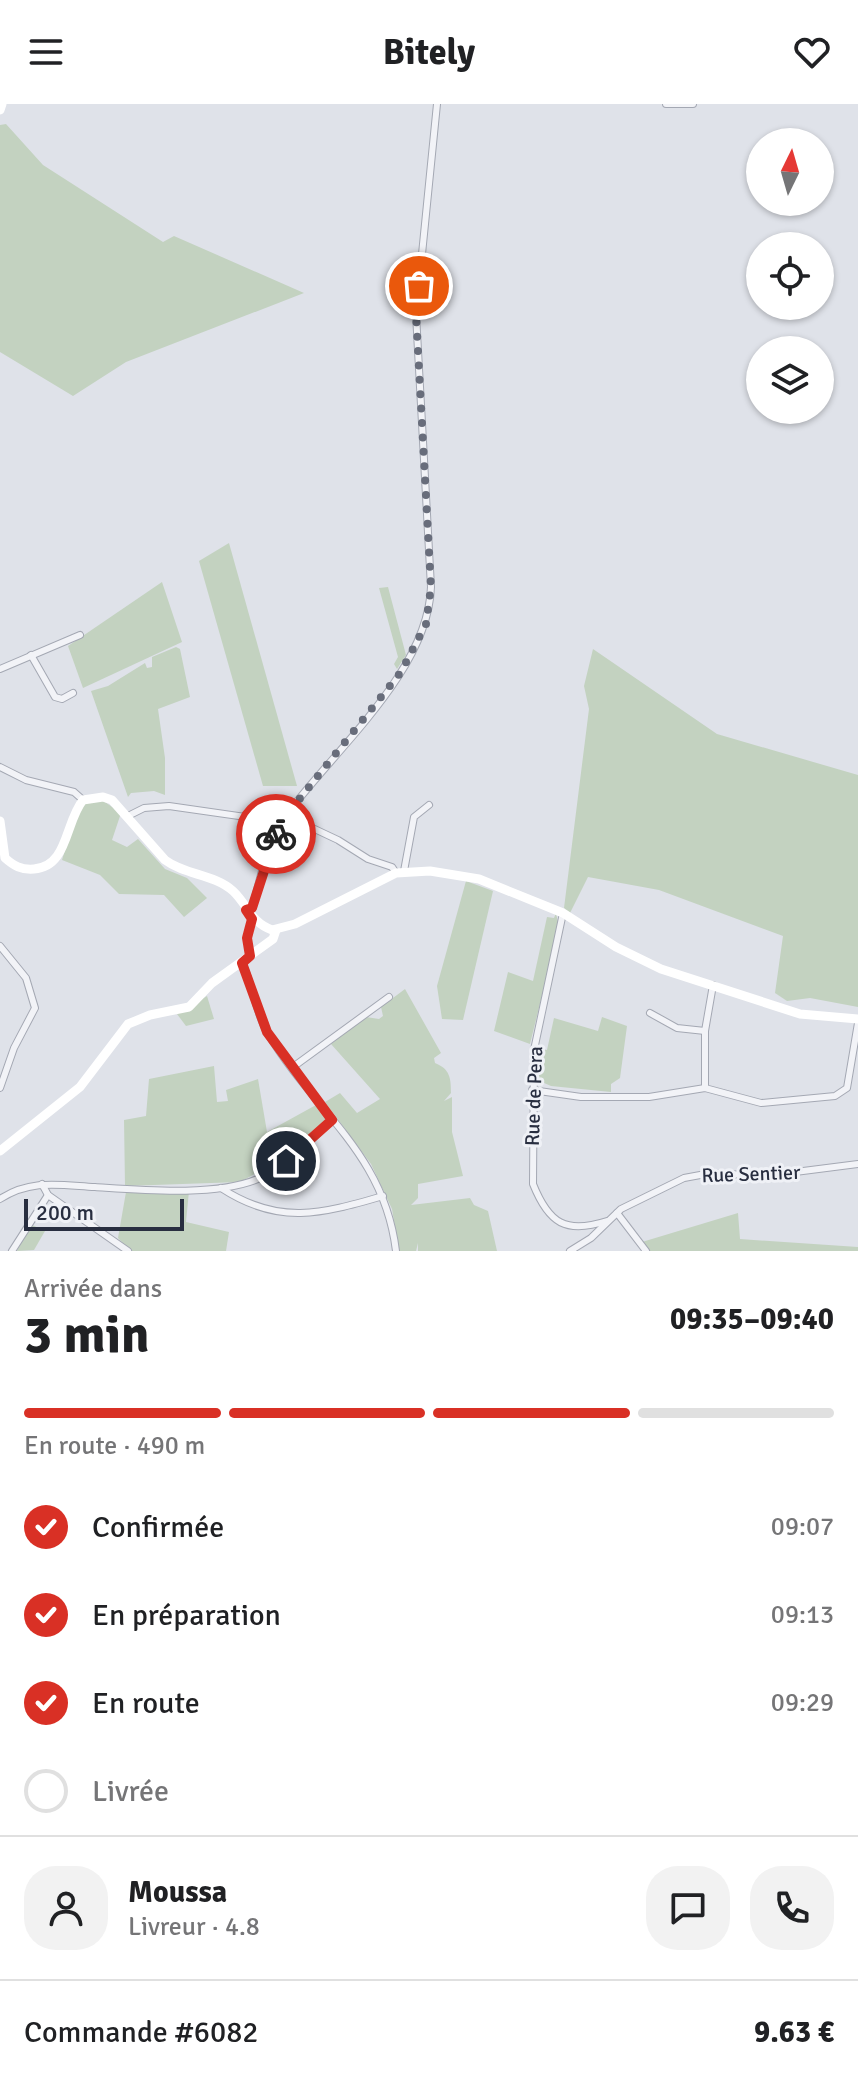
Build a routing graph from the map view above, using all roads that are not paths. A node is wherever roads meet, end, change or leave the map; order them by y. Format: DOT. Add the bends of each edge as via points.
graph roads {
  1 [pos="2,104"];
  2 [pos="437,104"];
  3 [pos="666,104"];
  4 [pos="693,104"];
  5 [pos="0,110"];
  6 [pos="80,635"];
  7 [pos="31,655"];
  8 [pos="0,669"];
  9 [pos="73,693"];
  10 [pos="0,767"];
  11 [pos="83,800"];
  12 [pos="429,805"];
  13 [pos="128,816"];
  14 [pos="284,819"];
  15 [pos="0,821"];
  16 [pos="2,859"];
  17 [pos="400,872"];
  18 [pos="563,913"];
  19 [pos="249,914"];
  20 [pos="276,930"];
  21 [pos="0,946"];
  22 [pos="250,956"];
  23 [pos="242,963"];
  24 [pos="713,984"];
  25 [pos="389,997"];
  26 [pos="650,1013"];
  27 [pos="858,1021"];
  28 [pos="705,1031"];
  29 [pos="293,1067"];
  30 [pos="0,1088"];
  31 [pos="705,1088"];
  32 [pos="532,1090"];
  33 [pos="332,1120"];
  34 [pos="0,1151"];
  35 [pos="858,1164"];
  36 [pos="42,1184"];
  37 [pos="221,1188"];
  38 [pos="48,1195"];
  39 [pos="383,1196"];
  40 [pos="0,1199"];
  41 [pos="617,1213"];
  42 [pos="607,1221"];
  43 [pos="12,1251"];
  44 [pos="128,1251"];
  45 [pos="396,1251"];
  46 [pos="570,1251"];
  47 [pos="646,1251"];
  1 -- 5 [label="street"];
  2 -- 14 [label="street" via="416,314 431,587 426,624 401,672"];
  3 -- 4 [label="street"];
  6 -- 7 [label="street"];
  7 -- 8 [label="street"];
  7 -- 9 [label="street" via="55,697"];
  10 -- 11 [label="street" via="74,792"];
  11 -- 13 [label="street" via="112,800"];
  11 -- 16 [label="street" via="51,864 19,868"];
  12 -- 17 [label="street" via="414,817"];
  13 -- 14 [label="street" via="169,806"];
  13 -- 19 [label="street" via="165,860 223,884"];
  14 -- 17 [label="street"];
  14 -- 19 [label="street"];
  15 -- 16 [label="street"];
  17 -- 18 [label="street" via="446,872 479,879"];
  17 -- 20 [label="street"];
  18 -- 24 [label="street" via="630,955"];
  18 -- 32 [label="street, Rue de Pera" via="534,1050"];
  19 -- 20 [label="street"];
  19 -- 22 [label="street"];
  20 -- 22 [label="street" via="273,939"];
  21 -- 30 [label="street" via="26,978 35,1008"];
  22 -- 23 [label="street"];
  23 -- 29 [label="street" via="267,1032"];
  23 -- 34 [label="street" via="206,987 189,1007 128,1024 80,1087"];
  24 -- 27 [label="street" via="800,1014"];
  24 -- 28 [label="street"];
  25 -- 29 [label="street"];
  26 -- 28 [label="street" via="677,1028"];
  27 -- 31 [label="street" via="842,1094 753,1103"];
  28 -- 31 [label="street"];
  29 -- 33 [label="street"];
  31 -- 32 [label="street" via="649,1097 581,1097"];
  32 -- 42 [label="street, Rue de Pera" via="533,1184 539,1199 572,1229"];
  33 -- 37 [label="street" via="272,1172"];
  33 -- 39 [label="street" via="368,1164"];
  35 -- 41 [label="street, Rue Sentier" via="764,1176 696,1175"];
  36 -- 37 [label="street"];
  36 -- 38 [label="street"];
  36 -- 40 [label="street" via="21,1186"];
  37 -- 39 [label="street" via="284,1215"];
  38 -- 43 [label="street"];
  38 -- 44 [label="street"];
  39 -- 45 [label="street"];
  41 -- 42 [label="street, Rue Sentier"];
  41 -- 47 [label="street"];
  42 -- 46 [label="street, Rue Sentier"];
}
